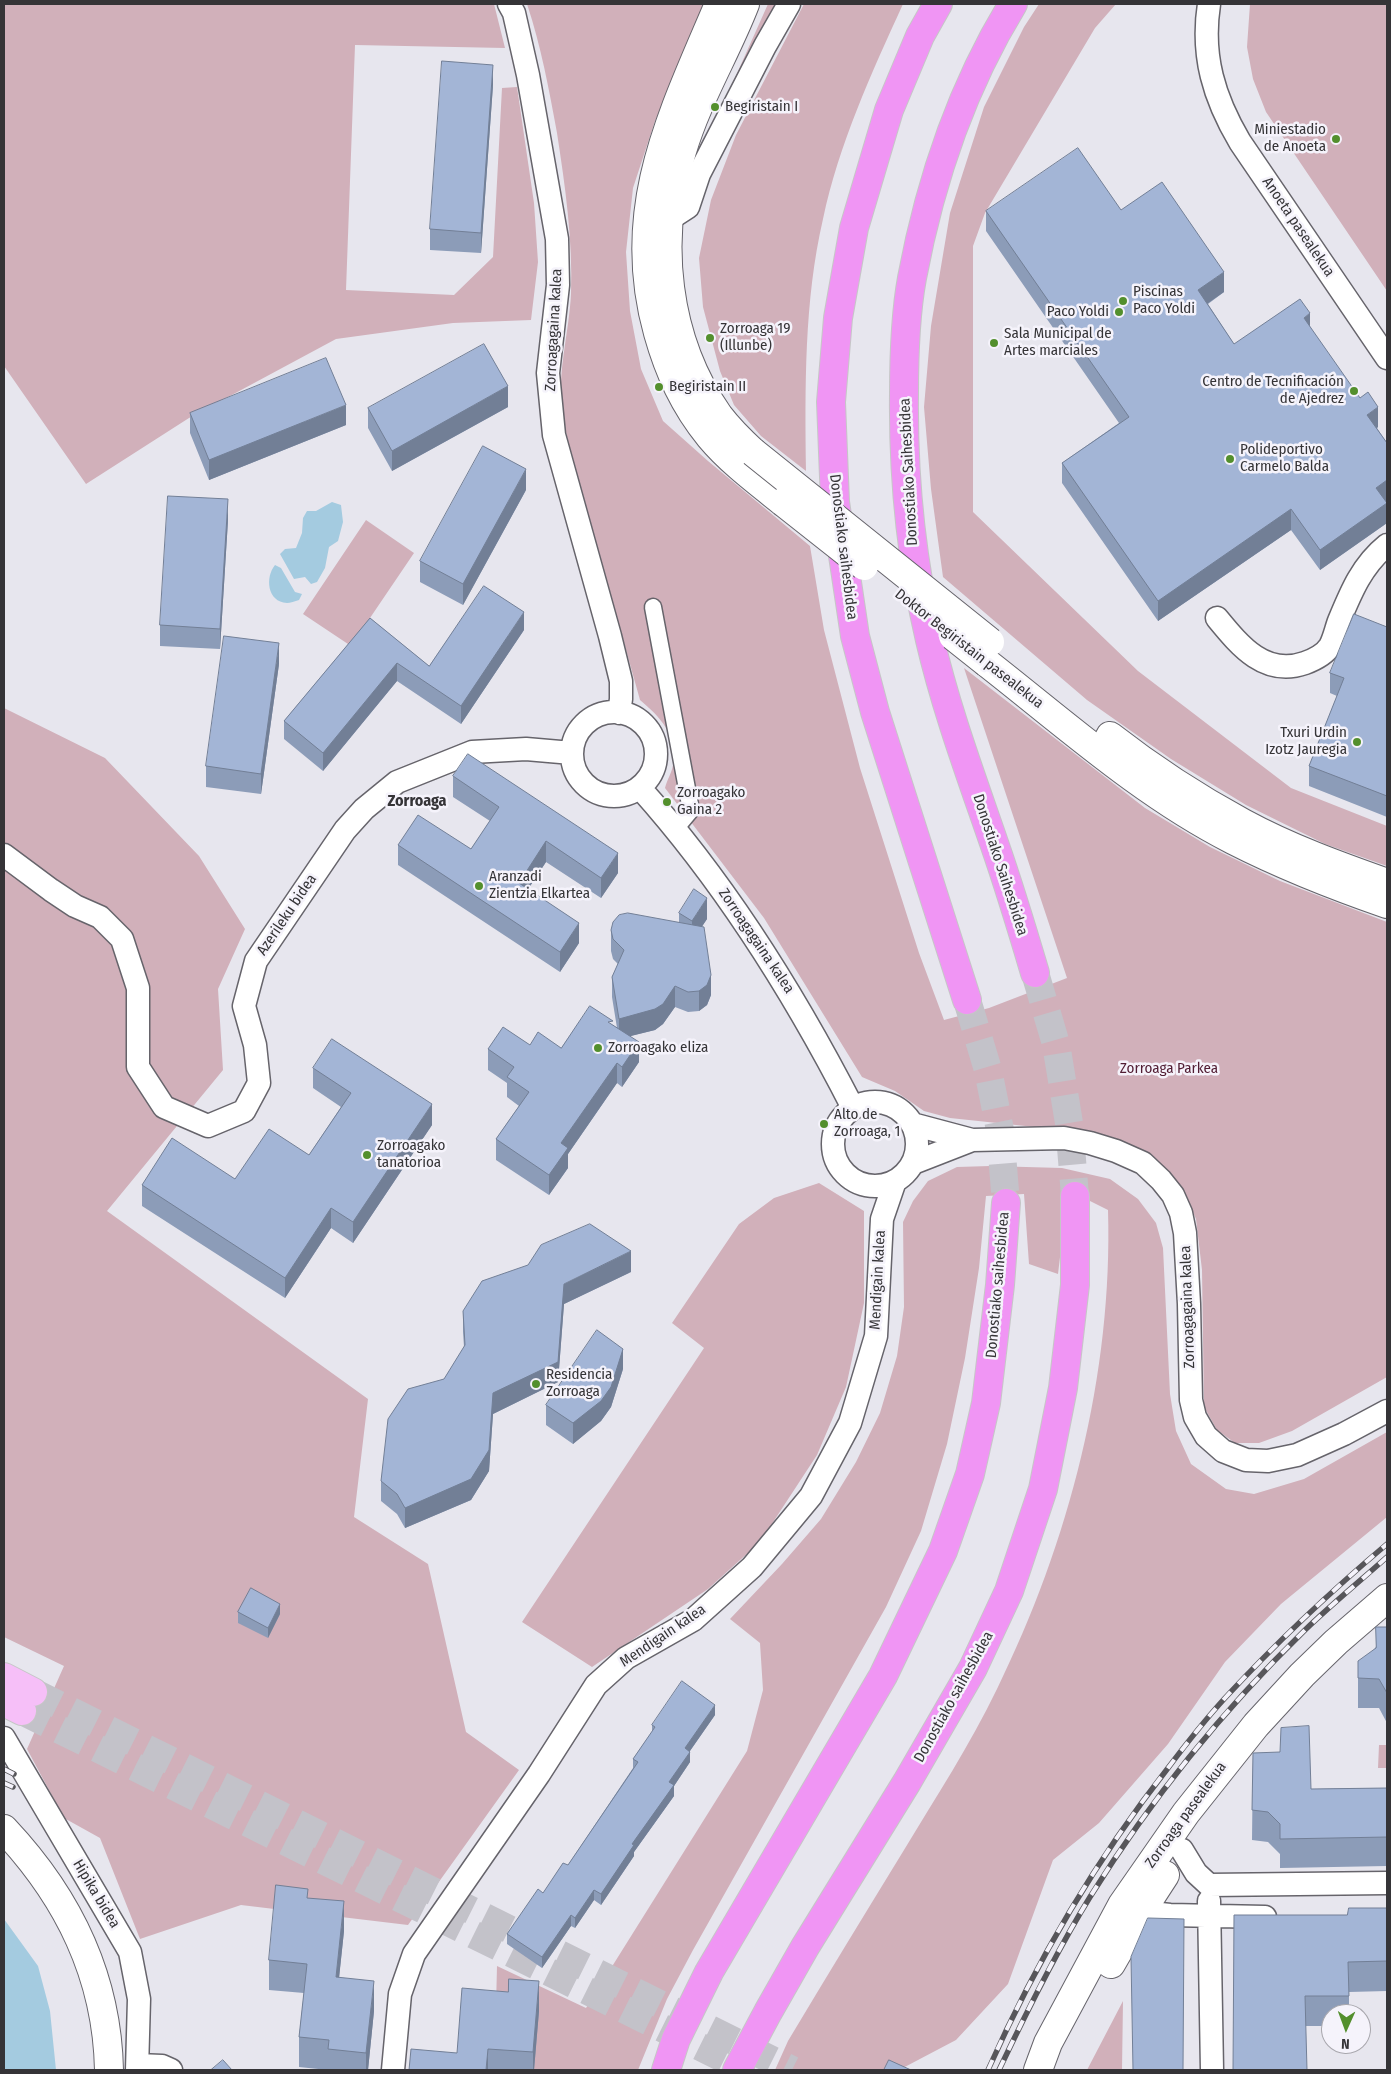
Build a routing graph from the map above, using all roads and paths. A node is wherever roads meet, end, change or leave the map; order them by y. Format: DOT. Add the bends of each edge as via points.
graph roads {
  1 [pos="510,4"];
  2 [pos="720,4"];
  3 [pos="745,4"];
  4 [pos="789,4"];
  5 [pos="938,4"];
  6 [pos="1013,4"];
  7 [pos="1209,4"];
  8 [pos="668,220"];
  9 [pos="1387,358"];
  10 [pos="1387,545"];
  11 [pos="653,607"];
  12 [pos="1218,618"];
  13 [pos="989,652"];
  14 [pos="619,713"];
  15 [pos="572,753"];
  16 [pos="640,788"];
  17 [pos="676,828"];
  18 [pos="4,854"];
  19 [pos="1387,884"];
  20 [pos="1387,904"];
  21 [pos="1035,973"];
  22 [pos="967,1000"];
  23 [pos="853,1108"];
  24 [pos="912,1124"];
  25 [pos="972,1140"];
  26 [pos="913,1163"];
  27 [pos="895,1181"];
  28 [pos="860,1184"];
  29 [pos="1075,1196"];
  30 [pos="1006,1203"];
  31 [pos="882,1219"];
  32 [pos="1387,1411"];
  33 [pos="1387,1598"];
  34 [pos="1387,1622"];
  35 [pos="4,1677"];
  36 [pos="20,1702"];
  37 [pos="4,1739"];
  38 [pos="4,1828"];
  39 [pos="1182,1850"];
  40 [pos="1387,1883"];
  41 [pos="1209,1884"];
  42 [pos="1141,1912"];
  43 [pos="1209,1914"];
  44 [pos="1284,1917"];
  45 [pos="138,2068"];
  46 [pos="109,2070"];
  47 [pos="171,2070"];
  48 [pos="393,2070"];
  49 [pos="666,2070"];
  50 [pos="737,2070"];
  51 [pos="1038,2070"];
  52 [pos="1057,2070"];
  53 [pos="1212,2070"];
  1 -- 14 [label="street, Zorroagagaina kalea" via="528,75 557,239 558,285 548,372 554,435 621,681"];
  2 -- 13 [label="main road, Doktor Begiristain pasealekua, bridge" via="662,144 646,219 646,269 652,310 672,376 686,403 712,439 740,466 783,502"];
  3 -- 8 [label="main road, Doktor Begiristain pasealekua" via="682,150"];
  4 -- 8 [label="street" via="699,174 688,208"];
  5 -- 22 [label="highway, Donostiako saihesbidea" via="920,36 888,110 854,228 838,318 831,402 835,502 855,636 875,712"];
  6 -- 21 [label="highway, Donostiako Saihesbidea" via="993,37 956,119 932,194 912,279 904,354 904,439 910,536 930,640 959,741"];
  7 -- 9 [label="street, Anoeta pasealekua" via="1206,30 1209,61 1224,114"];
  8 -- 13 [label="main road, Doktor Begiristain pasealekua, bridge" via="667,267 672,307 703,391 726,424 753,452"];
  10 -- 12 [label="street" via="1365,567 1350,594 1329,647 1314,660 1278,667 1262,662 1240,646"];
  11 -- 17 [label="street" via="692,810"];
  13 -- 19 [label="main road" via="1168,777 1243,823 1292,847"];
  13 -- 20 [label="main road, Doktor Begiristain pasealekua" via="1157,794 1233,840 1284,864"];
  14 -- 15 [label="street" via="596,716 586,723 579,731"];
  14 -- 16 [label="street" via="642,722 655,743 654,768"];
  15 -- 16 [label="street" via="574,767 589,789 601,795 615,796"];
  15 -- 18 [label="street, Azerileku bidea" via="526,749 472,752 397,782 364,809 345,830 256,960 244,1006 255,1045 259,1083 244,1111 208,1126 164,1107 138,1067 138,988 122,938 100,917 75,906"];
  16 -- 17 [label="street, Zorroagagaina kalea"];
  17 -- 23 [label="street, Zorroagagaina kalea" via="728,898 794,998"];
  23 -- 24 [label="street" via="864,1103 887,1104 905,1115"];
  23 -- 28 [label="street" via="842,1117 832,1143 840,1168 848,1178"];
  24 -- 25 [label="street, Zorroagagaina kalea"];
  24 -- 26 [label="street" via="917,1150"];
  25 -- 26 [label="street, Zorroagagaina kalea"];
  25 -- 32 [label="street, Zorroagagaina kalea" via="1064,1138 1090,1143 1143,1164 1173,1195 1181,1212 1185,1233 1191,1400 1195,1417 1206,1436 1223,1451 1246,1460 1268,1461 1297,1455"];
  26 -- 27 [label="street"];
  27 -- 28 [label="street" via="884,1186"];
  27 -- 31 [label="street, Mendigain kalea"];
  28 -- 31 [label="street, Mendigain kalea"];
  29 -- 50 [label="highway, Donostiako saihesbidea" via="1075,1285 1063,1388 1043,1489 1009,1591 973,1668 805,1947"];
  30 -- 49 [label="highway, Donostiako saihesbidea" via="986,1403 970,1474 943,1551 883,1676 709,1972 676,2039"];
  31 -- 48 [label="street, Mendigain kalea" via="876,1336 850,1423 811,1496 752,1567 693,1620 626,1658 596,1686 414,1954 400,1994"];
  33 -- 51 [label="main road, Zorroaga pasealekua" via="1296,1682 1250,1732 1186,1813 1122,1905 1048,2043"];
  34 -- 39 [label="main road, Zorroaga pasealekua" via="1338,1663 1261,1746 1219,1796"];
  35 -- 36 [label="main road"];
  37 -- 45 [label="street, Hipika bidea" via="130,1952 139,1999"];
  38 -- 46 [label="main road" via="57,1896 88,1956 105,2020"];
  39 -- 41 [label="street" via="1196,1873"];
  39 -- 42 [label="main road, Zorroaga pasealekua"];
  40 -- 41 [label="street"];
  41 -- 43 [label="street"];
  42 -- 43 [label="street"];
  42 -- 52 [label="main road, Zorroaga pasealekua" via="1083,2015"];
  43 -- 44 [label="street"];
  43 -- 53 [label="street"];
  45 -- 47 [label="street, Hipika bidea" via="162,2066"];
}
